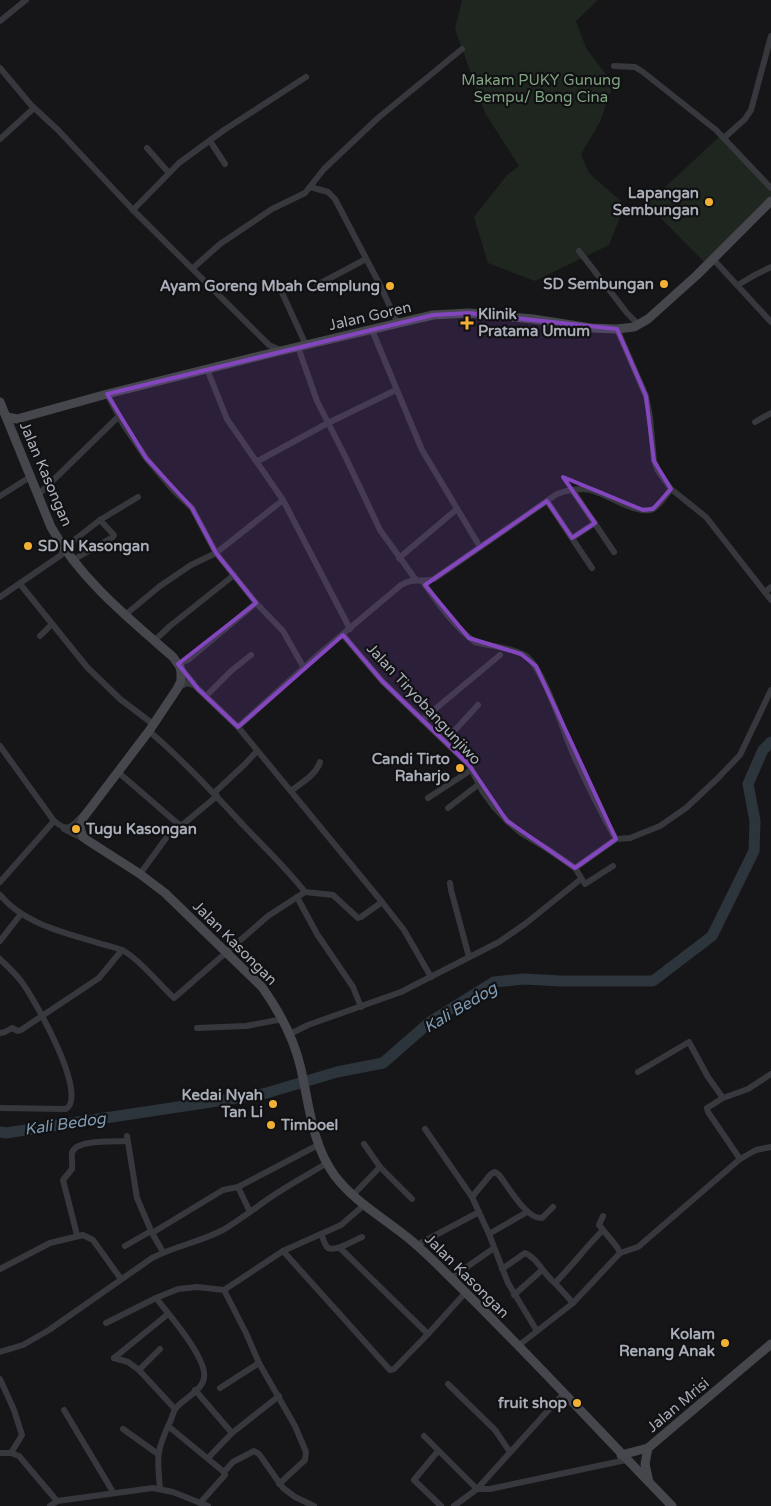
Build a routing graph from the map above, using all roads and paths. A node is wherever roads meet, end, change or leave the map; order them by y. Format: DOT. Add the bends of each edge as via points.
graph roads {
  1 [pos="26,0"];
  2 [pos="0,21"];
  3 [pos="771,36"];
  4 [pos="462,49"];
  5 [pos="614,66"];
  6 [pos="0,68"];
  7 [pos="306,77"];
  8 [pos="34,108"];
  9 [pos="724,138"];
  10 [pos="0,139"];
  11 [pos="210,141"];
  12 [pos="147,148"];
  13 [pos="225,164"];
  14 [pos="169,173"];
  15 [pos="310,187"];
  16 [pos="771,188"];
  17 [pos="771,201"];
  18 [pos="133,210"];
  19 [pos="579,251"];
  20 [pos="366,259"];
  21 [pos="713,259"];
  22 [pos="771,267"];
  23 [pos="193,268"];
  24 [pos="278,284"];
  25 [pos="317,285"];
  26 [pos="738,285"];
  27 [pos="771,322"];
  28 [pos="398,324"];
  29 [pos="639,325"];
  30 [pos="617,329"];
  31 [pos="372,330"];
  32 [pos="269,345"];
  33 [pos="302,346"];
  34 [pos="281,351"];
  35 [pos="265,355"];
  36 [pos="207,369"];
  37 [pos="396,390"];
  38 [pos="107,394"];
  39 [pos="0,402"];
  40 [pos="771,413"];
  41 [pos="119,416"];
  42 [pos="7,417"];
  43 [pos="17,419"];
  44 [pos="755,422"];
  45 [pos="328,423"];
  46 [pos="11,427"];
  47 [pos="258,461"];
  48 [pos="30,477"];
  49 [pos="671,489"];
  50 [pos="573,491"];
  51 [pos="38,495"];
  52 [pos="0,496"];
  53 [pos="138,497"];
  54 [pos="283,500"];
  55 [pos="547,501"];
  56 [pos="457,508"];
  57 [pos="100,520"];
  58 [pos="594,523"];
  59 [pos="572,538"];
  60 [pos="480,546"];
  61 [pos="64,548"];
  62 [pos="614,552"];
  63 [pos="216,553"];
  64 [pos="399,558"];
  65 [pos="73,560"];
  66 [pos="592,568"];
  67 [pos="234,575"];
  68 [pos="419,581"];
  69 [pos="20,584"];
  70 [pos="771,587"];
  71 [pos="765,592"];
  72 [pos="0,598"];
  73 [pos="771,600"];
  74 [pos="256,603"];
  75 [pos="125,615"];
  76 [pos="52,624"];
  77 [pos="350,630"];
  78 [pos="342,635"];
  79 [pos="40,636"];
  80 [pos="154,641"];
  81 [pos="251,655"];
  82 [pos="500,655"];
  83 [pos="179,665"];
  84 [pos="304,668"];
  85 [pos="177,689"];
  86 [pos="198,689"];
  87 [pos="771,690"];
  88 [pos="206,696"];
  89 [pos="478,705"];
  90 [pos="422,720"];
  91 [pos="238,727"];
  92 [pos="151,728"];
  93 [pos="445,741"];
  94 [pos="0,746"];
  95 [pos="257,751"];
  96 [pos="320,762"];
  97 [pos="471,770"];
  98 [pos="118,772"];
  99 [pos="479,784"];
  100 [pos="291,791"];
  101 [pos="216,794"];
  102 [pos="428,798"];
  103 [pos="448,808"];
  104 [pos="88,811"];
  105 [pos="54,821"];
  106 [pos="177,823"];
  107 [pos="63,828"];
  108 [pos="616,839"];
  109 [pos="87,840"];
  110 [pos="613,866"];
  111 [pos="575,868"];
  112 [pos="140,874"];
  113 [pos="581,879"];
  114 [pos="0,882"];
  115 [pos="450,883"];
  116 [pos="305,892"];
  117 [pos="0,895"];
  118 [pos="298,897"];
  119 [pos="382,902"];
  120 [pos="22,914"];
  121 [pos="0,941"];
  122 [pos="122,950"];
  123 [pos="226,953"];
  124 [pos="469,957"];
  125 [pos="0,959"];
  126 [pos="431,977"];
  127 [pos="362,1007"];
  128 [pos="43,1015"];
  129 [pos="283,1019"];
  130 [pos="197,1028"];
  131 [pos="0,1032"];
  132 [pos="290,1034"];
  133 [pos="638,1072"];
  134 [pos="771,1074"];
  135 [pos="723,1098"];
  136 [pos="0,1108"];
  137 [pos="425,1129"];
  138 [pos="364,1144"];
  139 [pos="318,1145"];
  140 [pos="771,1147"];
  141 [pos="740,1159"];
  142 [pos="327,1163"];
  143 [pos="380,1167"];
  144 [pos="238,1187"];
  145 [pos="353,1195"];
  146 [pos="472,1197"];
  147 [pos="412,1199"];
  148 [pos="364,1205"];
  149 [pos="552,1207"];
  150 [pos="250,1212"];
  151 [pos="479,1212"];
  152 [pos="527,1212"];
  153 [pos="603,1216"];
  154 [pos="604,1230"];
  155 [pos="151,1232"];
  156 [pos="321,1234"];
  157 [pos="489,1234"];
  158 [pos="77,1235"];
  159 [pos="362,1237"];
  160 [pos="417,1245"];
  161 [pos="125,1246"];
  162 [pos="340,1248"];
  163 [pos="494,1248"];
  164 [pos="283,1251"];
  165 [pos="163,1252"];
  166 [pos="620,1253"];
  167 [pos="0,1269"];
  168 [pos="502,1269"];
  169 [pos="542,1270"];
  170 [pos="451,1278"];
  171 [pos="121,1280"];
  172 [pos="555,1283"];
  173 [pos="224,1290"];
  174 [pos="466,1292"];
  175 [pos="514,1295"];
  176 [pos="156,1298"];
  177 [pos="573,1303"];
  178 [pos="168,1314"];
  179 [pos="106,1323"];
  180 [pos="537,1331"];
  181 [pos="428,1334"];
  182 [pos="771,1344"];
  183 [pos="518,1346"];
  184 [pos="160,1349"];
  185 [pos="0,1352"];
  186 [pos="259,1363"];
  187 [pos="139,1370"];
  188 [pos="0,1379"];
  189 [pos="448,1384"];
  190 [pos="220,1388"];
  191 [pos="195,1390"];
  192 [pos="564,1393"];
  193 [pos="278,1396"];
  194 [pos="175,1409"];
  195 [pos="64,1410"];
  196 [pos="168,1426"];
  197 [pos="123,1429"];
  198 [pos="232,1433"];
  199 [pos="424,1436"];
  200 [pos="648,1448"];
  201 [pos="438,1451"];
  202 [pos="11,1452"];
  203 [pos="510,1452"];
  204 [pos="0,1453"];
  205 [pos="158,1454"];
  206 [pos="623,1457"];
  207 [pos="208,1458"];
  208 [pos="224,1472"];
  209 [pos="649,1482"];
  210 [pos="279,1484"];
  211 [pos="160,1488"];
  212 [pos="477,1489"];
  213 [pos="113,1492"];
  214 [pos="57,1501"];
  215 [pos="200,1503"];
  216 [pos="50,1506"];
  217 [pos="208,1506"];
  218 [pos="314,1506"];
  219 [pos="441,1506"];
  220 [pos="454,1506"];
  221 [pos="672,1506"];
  1 -- 2 [label="street"];
  3 -- 9 [label="street" via="751,110"];
  4 -- 15 [label="street" via="378,118 324,169"];
  5 -- 9 [label="street" via="635,67 643,72"];
  6 -- 8 [label="street"];
  7 -- 11 [label="street"];
  8 -- 10 [label="street"];
  8 -- 18 [label="street"];
  9 -- 16 [label="street"];
  11 -- 13 [label="street"];
  11 -- 14 [label="street"];
  12 -- 14 [label="street"];
  14 -- 18 [label="street"];
  15 -- 20 [label="street" via="328,192 335,199"];
  15 -- 23 [label="street" via="220,244"];
  17 -- 21 [label="main road, Jalan Goren"];
  18 -- 23 [label="street"];
  19 -- 29 [label="street"];
  20 -- 25 [label="street"];
  20 -- 28 [label="street"];
  21 -- 26 [label="street"];
  21 -- 29 [label="main road, Jalan Goren"];
  22 -- 26 [label="street"];
  23 -- 32 [label="street"];
  24 -- 33 [label="street"];
  26 -- 27 [label="street"];
  28 -- 30 [label="main road, Jalan Goren" via="455,313"];
  28 -- 31 [label="main road, Jalan Goren"];
  29 -- 30 [label="main road, Jalan Goren"];
  30 -- 49 [label="street" via="646,396 654,461"];
  31 -- 33 [label="main road, Jalan Goren"];
  31 -- 37 [label="street"];
  32 -- 34 [label="street"];
  32 -- 35 [label="street" via="270,350"];
  33 -- 34 [label="main road, Jalan Goren"];
  33 -- 45 [label="street" via="317,401"];
  34 -- 35 [label="main road, Jalan Goren"];
  35 -- 36 [label="main road, Jalan Goren"];
  36 -- 38 [label="main road, Jalan Goren"];
  36 -- 47 [label="street" via="227,419"];
  37 -- 45 [label="street"];
  37 -- 56 [label="street" via="422,450"];
  38 -- 41 [label="street"];
  38 -- 43 [label="main road, Jalan Goren"];
  39 -- 42 [label="main road, Jalan Kasongan"];
  40 -- 44 [label="street"];
  41 -- 51 [label="street"];
  41 -- 63 [label="street" via="146,458 192,508"];
  42 -- 43 [label="main road, Jalan Goren"];
  42 -- 46 [label="main road, Jalan Kasongan"];
  43 -- 46 [label="main road"];
  45 -- 47 [label="street"];
  45 -- 64 [label="street" via="380,530"];
  46 -- 48 [label="main road, Jalan Kasongan"];
  47 -- 54 [label="street"];
  48 -- 51 [label="main road, Jalan Kasongan"];
  48 -- 52 [label="street"];
  49 -- 50 [label="street" via="653,509 647,510 594,491"];
  49 -- 71 [label="street" via="706,516"];
  50 -- 55 [label="street" via="565,490"];
  50 -- 58 [label="street"];
  51 -- 61 [label="main road, Jalan Kasongan"];
  53 -- 57 [label="street"];
  54 -- 63 [label="street"];
  54 -- 77 [label="street"];
  55 -- 59 [label="street"];
  55 -- 60 [label="street"];
  56 -- 60 [label="street"];
  56 -- 64 [label="street"];
  57 -- 61 [label="street"];
  57 -- 65 [label="street" via="114,535 112,538"];
  58 -- 59 [label="street"];
  58 -- 62 [label="street"];
  59 -- 66 [label="street"];
  60 -- 68 [label="street" via="441,575"];
  61 -- 65 [label="main road, Jalan Kasongan"];
  61 -- 69 [label="street" via="61,555"];
  63 -- 67 [label="street"];
  63 -- 75 [label="street" via="160,586"];
  64 -- 68 [label="street"];
  65 -- 75 [label="main road, Jalan Kasongan"];
  67 -- 74 [label="street"];
  67 -- 80 [label="street"];
  68 -- 77 [label="street" via="401,585"];
  68 -- 108 [label="street" via="469,638 522,654 536,666 574,755"];
  69 -- 72 [label="street"];
  69 -- 76 [label="street"];
  70 -- 71 [label="street"];
  71 -- 73 [label="street"];
  74 -- 83 [label="street"];
  74 -- 84 [label="street" via="283,630"];
  75 -- 80 [label="main road, Jalan Kasongan"];
  76 -- 79 [label="street"];
  76 -- 92 [label="street" via="87,667"];
  77 -- 78 [label="street"];
  78 -- 84 [label="street"];
  78 -- 90 [label="street, Jalan Tiryobangunjiwo"];
  80 -- 83 [label="main road, Jalan Kasongan"];
  81 -- 88 [label="street"];
  82 -- 90 [label="street"];
  83 -- 85 [label="main road" via="181,676"];
  83 -- 86 [label="street"];
  84 -- 91 [label="street"];
  85 -- 86 [label="street" via="190,683"];
  85 -- 92 [label="main road"];
  86 -- 88 [label="street"];
  87 -- 108 [label="street" via="740,755 717,780 660,826 630,838"];
  88 -- 91 [label="street"];
  89 -- 93 [label="street"];
  90 -- 93 [label="street, Jalan Tiryobangunjiwo"];
  91 -- 95 [label="street"];
  92 -- 98 [label="main road"];
  92 -- 101 [label="street"];
  93 -- 97 [label="street, Jalan Tiryobangunjiwo"];
  94 -- 105 [label="street"];
  95 -- 100 [label="street"];
  95 -- 101 [label="street"];
  96 -- 100 [label="street" via="313,774"];
  97 -- 99 [label="street, Jalan Tiryobangunjiwo"];
  97 -- 102 [label="street"];
  98 -- 104 [label="main road"];
  98 -- 106 [label="street"];
  99 -- 103 [label="street"];
  99 -- 111 [label="street, Jalan Tiryobangunjiwo" via="494,807 521,833"];
  100 -- 119 [label="street"];
  101 -- 106 [label="street" via="182,826"];
  101 -- 116 [label="street"];
  104 -- 107 [label="street" via="69,828"];
  104 -- 109 [label="main road" via="80,828"];
  105 -- 107 [label="street"];
  105 -- 114 [label="street"];
  106 -- 112 [label="street"];
  107 -- 109 [label="street"];
  108 -- 111 [label="street"];
  109 -- 112 [label="main road, Jalan Kasongan"];
  110 -- 113 [label="street" via="585,884"];
  111 -- 113 [label="street"];
  112 -- 123 [label="main road, Jalan Kasongan" via="176,903"];
  113 -- 124 [label="street" via="526,924"];
  115 -- 124 [label="street"];
  116 -- 118 [label="street"];
  116 -- 119 [label="street" via="333,896 358,918"];
  117 -- 120 [label="street"];
  118 -- 123 [label="street" via="268,916"];
  118 -- 127 [label="street" via="316,934 353,988"];
  119 -- 126 [label="street" via="404,930"];
  120 -- 121 [label="street"];
  120 -- 122 [label="street" via="56,930"];
  122 -- 123 [label="street" via="174,998"];
  122 -- 128 [label="street" via="99,978"];
  123 -- 129 [label="main road, Jalan Kasongan" via="262,987"];
  124 -- 126 [label="street"];
  125 -- 128 [label="street" via="22,982"];
  126 -- 127 [label="street"];
  127 -- 132 [label="street"];
  128 -- 131 [label="street" via="19,1031 12,1028"];
  128 -- 136 [label="street" via="68,1076 71,1103 66,1109"];
  129 -- 130 [label="street" via="246,1026"];
  129 -- 132 [label="main road, Jalan Kasongan"];
  132 -- 139 [label="main road, Jalan Kasongan"];
  133 -- 135 [label="street" via="690,1042"];
  134 -- 135 [label="street" via="748,1089"];
  135 -- 141 [label="street" via="707,1110"];
  137 -- 146 [label="street"];
  138 -- 143 [label="street"];
  139 -- 142 [label="main road, Jalan Kasongan"];
  139 -- 144 [label="street"];
  140 -- 141 [label="street" via="761,1148"];
  141 -- 166 [label="street" via="638,1247"];
  142 -- 145 [label="main road, Jalan Kasongan"];
  142 -- 150 [label="street"];
  143 -- 145 [label="street"];
  143 -- 147 [label="street"];
  144 -- 150 [label="street"];
  144 -- 155 [label="street" via="223,1190"];
  145 -- 148 [label="main road, Jalan Kasongan"];
  146 -- 151 [label="street"];
  146 -- 152 [label="street" via="491,1174 497,1172"];
  148 -- 156 [label="street" via="341,1225"];
  148 -- 160 [label="main road, Jalan Kasongan"];
  149 -- 152 [label="street" via="541,1219"];
  150 -- 165 [label="street" via="207,1238"];
  151 -- 157 [label="street"];
  151 -- 160 [label="street"];
  152 -- 157 [label="street"];
  153 -- 154 [label="street" via="599,1225"];
  154 -- 166 [label="street"];
  154 -- 172 [label="street"];
  155 -- 158 [label="street" via="137,1198 127,1138 74,1148 72,1169 63,1180"];
  155 -- 161 [label="street"];
  155 -- 165 [label="street"];
  156 -- 162 [label="street" via="328,1248"];
  156 -- 164 [label="street"];
  157 -- 163 [label="street"];
  158 -- 167 [label="street" via="50,1243"];
  158 -- 171 [label="street" via="87,1235 93,1240"];
  159 -- 162 [label="street"];
  160 -- 170 [label="main road, Jalan Kasongan"];
  162 -- 181 [label="street"];
  163 -- 168 [label="street"];
  163 -- 170 [label="street"];
  164 -- 173 [label="street"];
  164 -- 181 [label="street" via="390,1370"];
  165 -- 171 [label="street"];
  166 -- 177 [label="street"];
  168 -- 169 [label="street" via="525,1253"];
  168 -- 175 [label="street"];
  169 -- 172 [label="street"];
  169 -- 175 [label="street"];
  170 -- 174 [label="main road, Jalan Kasongan"];
  171 -- 185 [label="street" via="49,1330 23,1345"];
  172 -- 177 [label="street"];
  173 -- 176 [label="street" via="188,1287"];
  173 -- 186 [label="street"];
  174 -- 181 [label="street"];
  174 -- 183 [label="main road, Jalan Kasongan"];
  175 -- 180 [label="street"];
  176 -- 178 [label="street"];
  176 -- 179 [label="street"];
  177 -- 180 [label="street"];
  178 -- 187 [label="street" via="114,1358"];
  178 -- 191 [label="street" via="195,1350 204,1372 204,1380"];
  180 -- 183 [label="street"];
  182 -- 200 [label="main road, Jalan Mrisi"];
  183 -- 192 [label="main road, Jalan Kasongan"];
  184 -- 187 [label="street"];
  186 -- 190 [label="street"];
  186 -- 193 [label="street"];
  187 -- 194 [label="street"];
  188 -- 202 [label="street" via="22,1435"];
  189 -- 203 [label="street" via="495,1430"];
  191 -- 194 [label="street"];
  191 -- 198 [label="street"];
  192 -- 203 [label="street"];
  192 -- 206 [label="main road, Jalan Kasongan"];
  193 -- 198 [label="street"];
  193 -- 210 [label="street" via="306,1455 303,1462"];
  194 -- 196 [label="street"];
  195 -- 213 [label="street"];
  196 -- 205 [label="street"];
  196 -- 207 [label="street"];
  197 -- 205 [label="street"];
  198 -- 207 [label="street"];
  199 -- 201 [label="street"];
  200 -- 206 [label="main road"];
  200 -- 209 [label="main road" via="645,1464"];
  201 -- 212 [label="street"];
  201 -- 219 [label="street" via="414,1480"];
  202 -- 204 [label="street"];
  202 -- 214 [label="street" via="19,1456"];
  203 -- 212 [label="street"];
  205 -- 211 [label="street"];
  206 -- 209 [label="main road, Jalan Kasongan"];
  206 -- 212 [label="street" via="499,1487"];
  207 -- 208 [label="street"];
  208 -- 210 [label="street" via="233,1462 254,1451"];
  208 -- 215 [label="street" via="225,1475"];
  209 -- 221 [label="main road, Jalan Kasongan"];
  210 -- 218 [label="street"];
  211 -- 213 [label="street"];
  211 -- 215 [label="street"];
  212 -- 220 [label="street"];
  213 -- 214 [label="street"];
  214 -- 216 [label="street"];
  215 -- 217 [label="street"];
}
